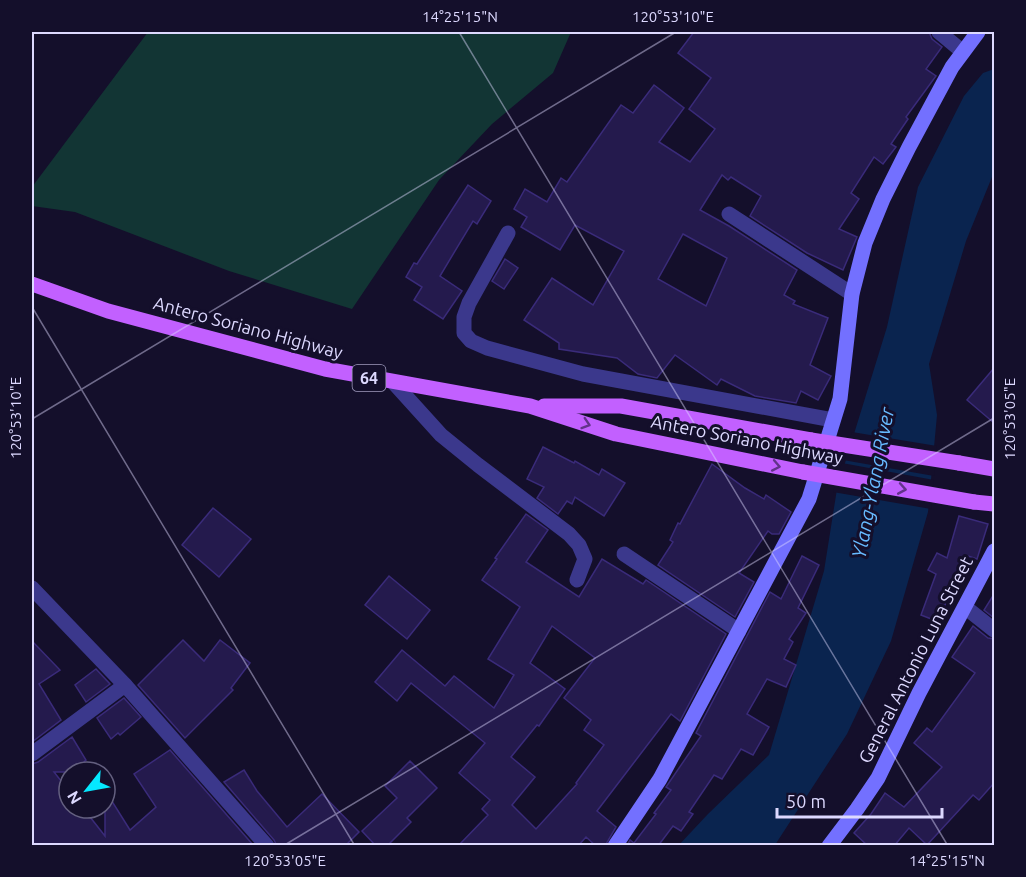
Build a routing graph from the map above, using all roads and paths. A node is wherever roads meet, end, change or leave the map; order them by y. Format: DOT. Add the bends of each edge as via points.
graph roads {
  1 [pos="939,32"];
  2 [pos="978,32"];
  3 [pos="963,52"];
  4 [pos="729,214"];
  5 [pos="508,233"];
  6 [pos="32,284"];
  7 [pos="852,294"];
  8 [pos="393,382"];
  9 [pos="530,406"];
  10 [pos="833,420"];
  11 [pos="994,469"];
  12 [pos="994,504"];
  13 [pos="994,551"];
  14 [pos="624,554"];
  15 [pos="577,580"];
  16 [pos="32,588"];
  17 [pos="964,608"];
  18 [pos="994,630"];
  19 [pos="739,631"];
  20 [pos="124,685"];
  21 [pos="32,754"];
  22 [pos="267,846"];
  23 [pos="615,846"];
  24 [pos="829,846"];
  1 -- 3 [label="street"];
  2 -- 3 [label="street"];
  3 -- 7 [label="street" via="883,199 865,243"];
  4 -- 7 [label="street"];
  5 -- 10 [label="street" via="464,317 464,333 471,340 487,348 583,374"];
  6 -- 8 [label="main road, Antero Soriano Highway / 64" via="108,311 261,354"];
  7 -- 10 [label="street" via="840,399"];
  8 -- 9 [label="main road, Antero Soriano Highway / 64"];
  8 -- 15 [label="street" via="441,435 569,534 585,559"];
  9 -- 11 [label="main road, Antero Soriano Highway / 64, bridge" via="621,406"];
  9 -- 12 [label="main road, Antero Soriano Highway / 64, one-way, bridge" via="616,434 803,472"];
  10 -- 19 [label="street" via="809,499"];
  13 -- 17 [label="street, General Antonio Luna Street"];
  14 -- 19 [label="street"];
  16 -- 20 [label="street"];
  17 -- 18 [label="street"];
  17 -- 24 [label="street, General Antonio Luna Street" via="878,778"];
  19 -- 23 [label="street" via="660,779"];
  20 -- 21 [label="street"];
  20 -- 22 [label="street"];
}
